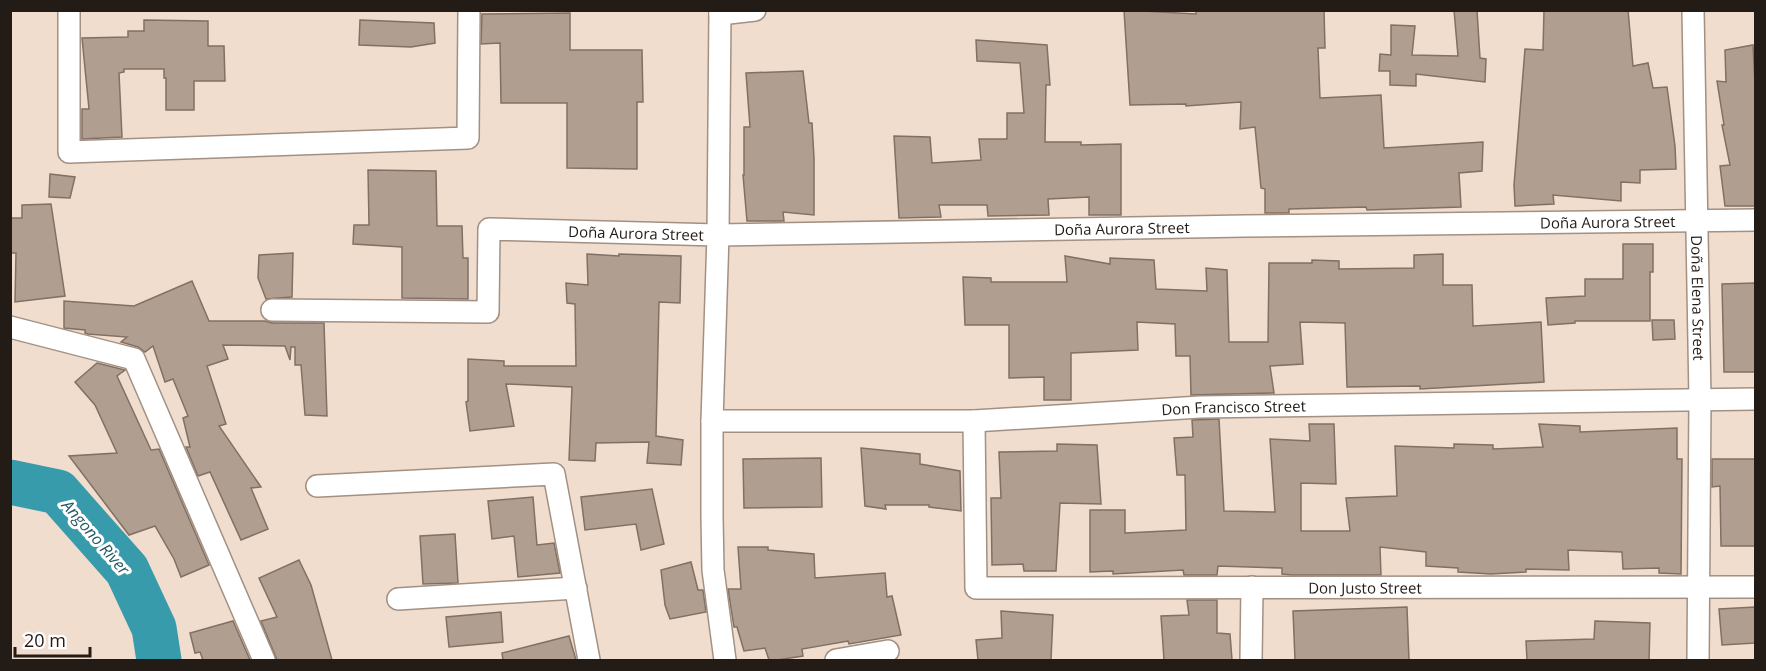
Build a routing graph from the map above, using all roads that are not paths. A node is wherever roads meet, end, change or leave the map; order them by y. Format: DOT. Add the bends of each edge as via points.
graph roads {
  1 [pos="69,10"];
  2 [pos="469,10"];
  3 [pos="755,10"];
  4 [pos="1693,10"];
  5 [pos="720,12"];
  6 [pos="1755,220"];
  7 [pos="1697,221"];
  8 [pos="718,235"];
  9 [pos="272,310"];
  10 [pos="10,327"];
  11 [pos="1700,399"];
  12 [pos="1755,399"];
  13 [pos="712,421"];
  14 [pos="974,421"];
  15 [pos="317,486"];
  16 [pos="1699,586"];
  17 [pos="1755,586"];
  18 [pos="1252,587"];
  19 [pos="576,588"];
  20 [pos="398,599"];
  21 [pos="888,651"];
  22 [pos="264,660"];
  23 [pos="589,660"];
  24 [pos="725,660"];
  25 [pos="836,660"];
  26 [pos="1251,660"];
  27 [pos="1698,660"];
  1 -- 2 [label="street" via="69,152 468,138"];
  3 -- 5 [label="street"];
  4 -- 7 [label="street, Doña Elena Street"];
  5 -- 8 [label="street"];
  6 -- 7 [label="street, Doña Aurora Street"];
  7 -- 8 [label="street, Doña Aurora Street"];
  7 -- 11 [label="street, Doña Elena Street"];
  8 -- 9 [label="street, Doña Aurora Street" via="489,229 488,312"];
  8 -- 13 [label="street"];
  10 -- 22 [label="street" via="134,359"];
  11 -- 12 [label="street, Don Francisco Street"];
  11 -- 14 [label="street, Don Francisco Street" via="1200,407"];
  11 -- 16 [label="street, Doña Elena Street"];
  13 -- 14 [label="street, Don Francisco Street"];
  13 -- 24 [label="street" via="713,570"];
  14 -- 18 [label="street, Don Justo Street" via="976,588"];
  15 -- 19 [label="street" via="554,474"];
  16 -- 17 [label="street, Don Justo Street"];
  16 -- 18 [label="street, Don Justo Street"];
  16 -- 27 [label="street, Doña Elena Street"];
  18 -- 26 [label="street"];
  19 -- 20 [label="street"];
  19 -- 23 [label="street"];
  21 -- 25 [label="street"];
}
